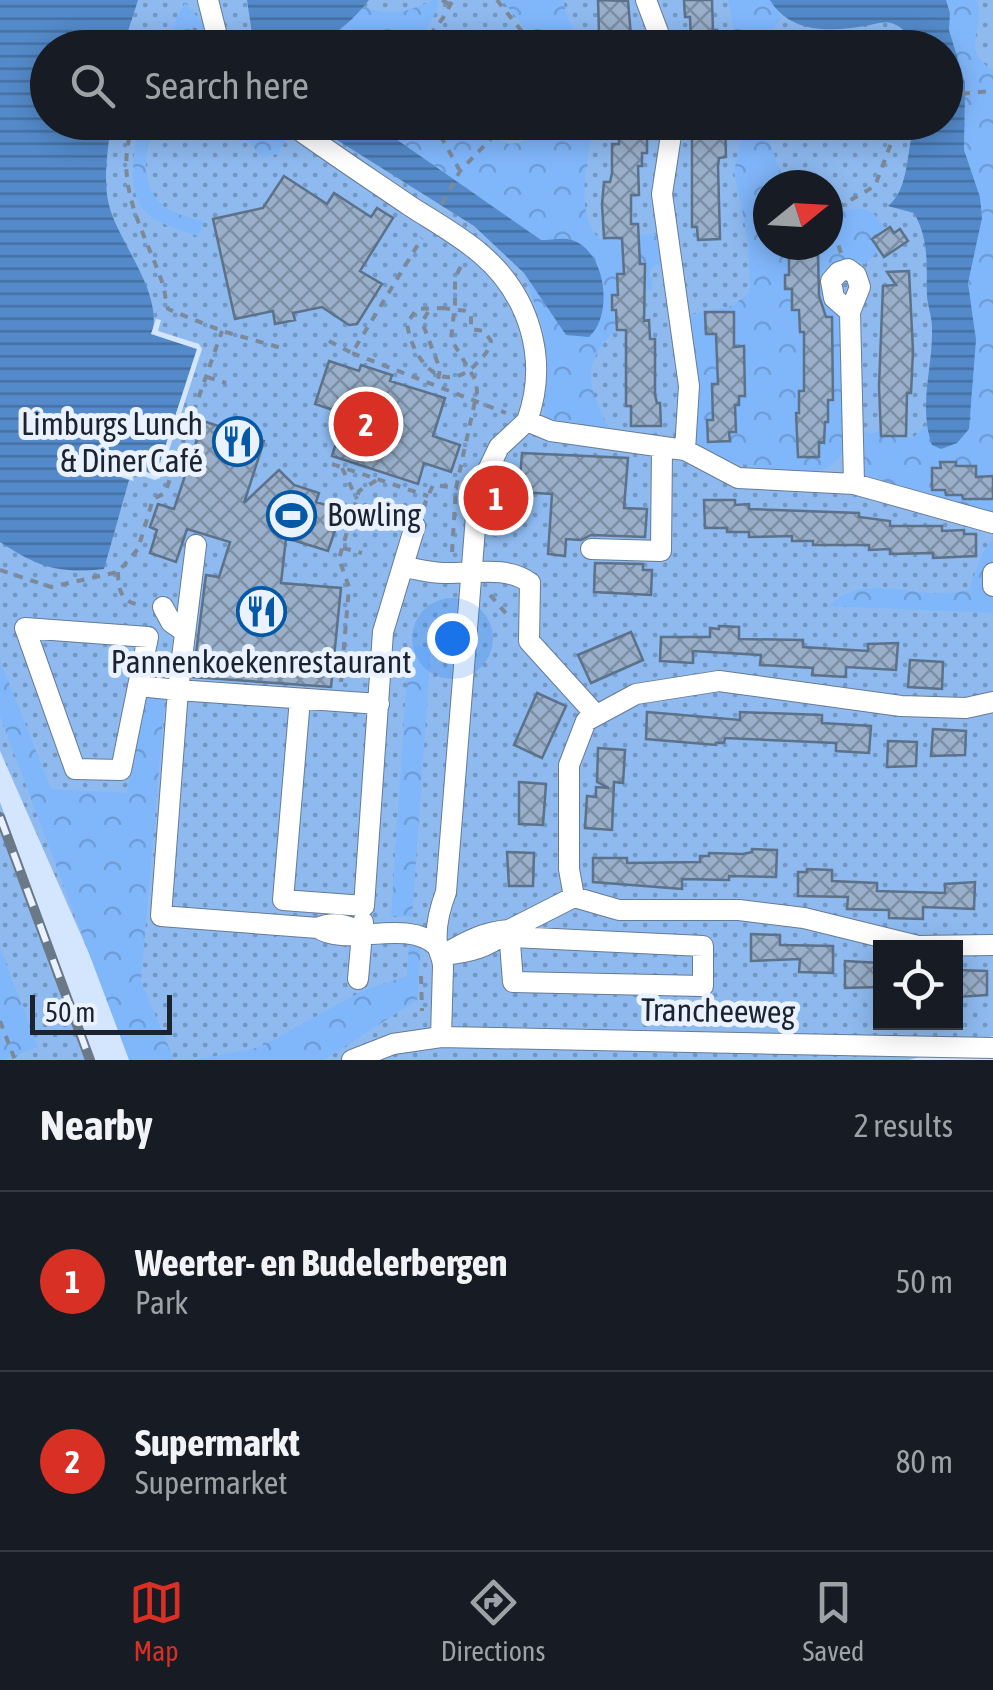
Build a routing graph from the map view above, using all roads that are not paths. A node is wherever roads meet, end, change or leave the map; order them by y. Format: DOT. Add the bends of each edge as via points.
graph roads {
  1 [pos="208,0"];
  2 [pos="646,0"];
  3 [pos="216,30"];
  4 [pos="657,30"];
  5 [pos="317,140"];
  6 [pos="670,140"];
  7 [pos="846,270"];
  8 [pos="527,421"];
  9 [pos="662,447"];
  10 [pos="685,450"];
  11 [pos="854,484"];
  12 [pos="993,523"];
  13 [pos="415,526"];
  14 [pos="196,544"];
  15 [pos="591,549"];
  16 [pos="404,567"];
  17 [pos="470,571"];
  18 [pos="993,574"];
  19 [pos="993,586"];
  20 [pos="163,607"];
  21 [pos="185,632"];
  22 [pos="139,686"];
  23 [pos="178,690"];
  24 [pos="300,699"];
  25 [pos="993,702"];
  26 [pos="379,704"];
  27 [pos="596,715"];
  28 [pos="574,897"];
  29 [pos="364,906"];
  30 [pos="362,932"];
  31 [pos="510,934"];
  32 [pos="993,946"];
  33 [pos="435,947"];
  34 [pos="358,979"];
  35 [pos="441,1037"];
  36 [pos="993,1048"];
  37 [pos="736,1051"];
  38 [pos="352,1060"];
  1 -- 3 [label="street"];
  2 -- 4 [label="street"];
  5 -- 8 [label="street" via="436,214 509,284 534,340 536,380"];
  6 -- 10 [label="street" via="662,194 689,386"];
  7 -- 11 [label="street" via="860,288 850,312"];
  8 -- 9 [label="street" via="551,431"];
  8 -- 17 [label="street" via="499,447 478,491"];
  9 -- 10 [label="street"];
  9 -- 15 [label="street" via="661,551"];
  10 -- 11 [label="street" via="738,478"];
  11 -- 12 [label="street"];
  13 -- 16 [label="street"];
  14 -- 21 [label="street"];
  16 -- 17 [label="street" via="424,559"];
  16 -- 26 [label="street" via="382,632"];
  17 -- 27 [label="street" via="530,583 530,641"];
  17 -- 33 [label="street" via="446,892 451,934"];
  18 -- 19 [label="street"];
  20 -- 21 [label="street"];
  21 -- 23 [label="street"];
  22 -- 22 [label="street" via="148,637 25,628 75,769 121,770"];
  22 -- 23 [label="street"];
  23 -- 24 [label="street"];
  23 -- 30 [label="street" via="161,916 344,925"];
  24 -- 26 [label="street"];
  24 -- 29 [label="street" via="284,900"];
  25 -- 27 [label="street" via="901,706 718,681 636,694"];
  26 -- 29 [label="street"];
  27 -- 28 [label="street" via="586,721 569,765"];
  28 -- 31 [label="street"];
  28 -- 32 [label="street" via="620,910 739,910 804,918 918,946"];
  29 -- 30 [label="street"];
  30 -- 33 [label="street"];
  30 -- 34 [label="street"];
  31 -- 31 [label="street" via="513,982 703,986 703,946"];
  31 -- 33 [label="street" via="488,932"];
  33 -- 35 [label="street"];
  35 -- 37 [label="street, Trancheeweg"];
  35 -- 38 [label="street, Trancheeweg"];
  36 -- 37 [label="street, Trancheeweg"];
}
